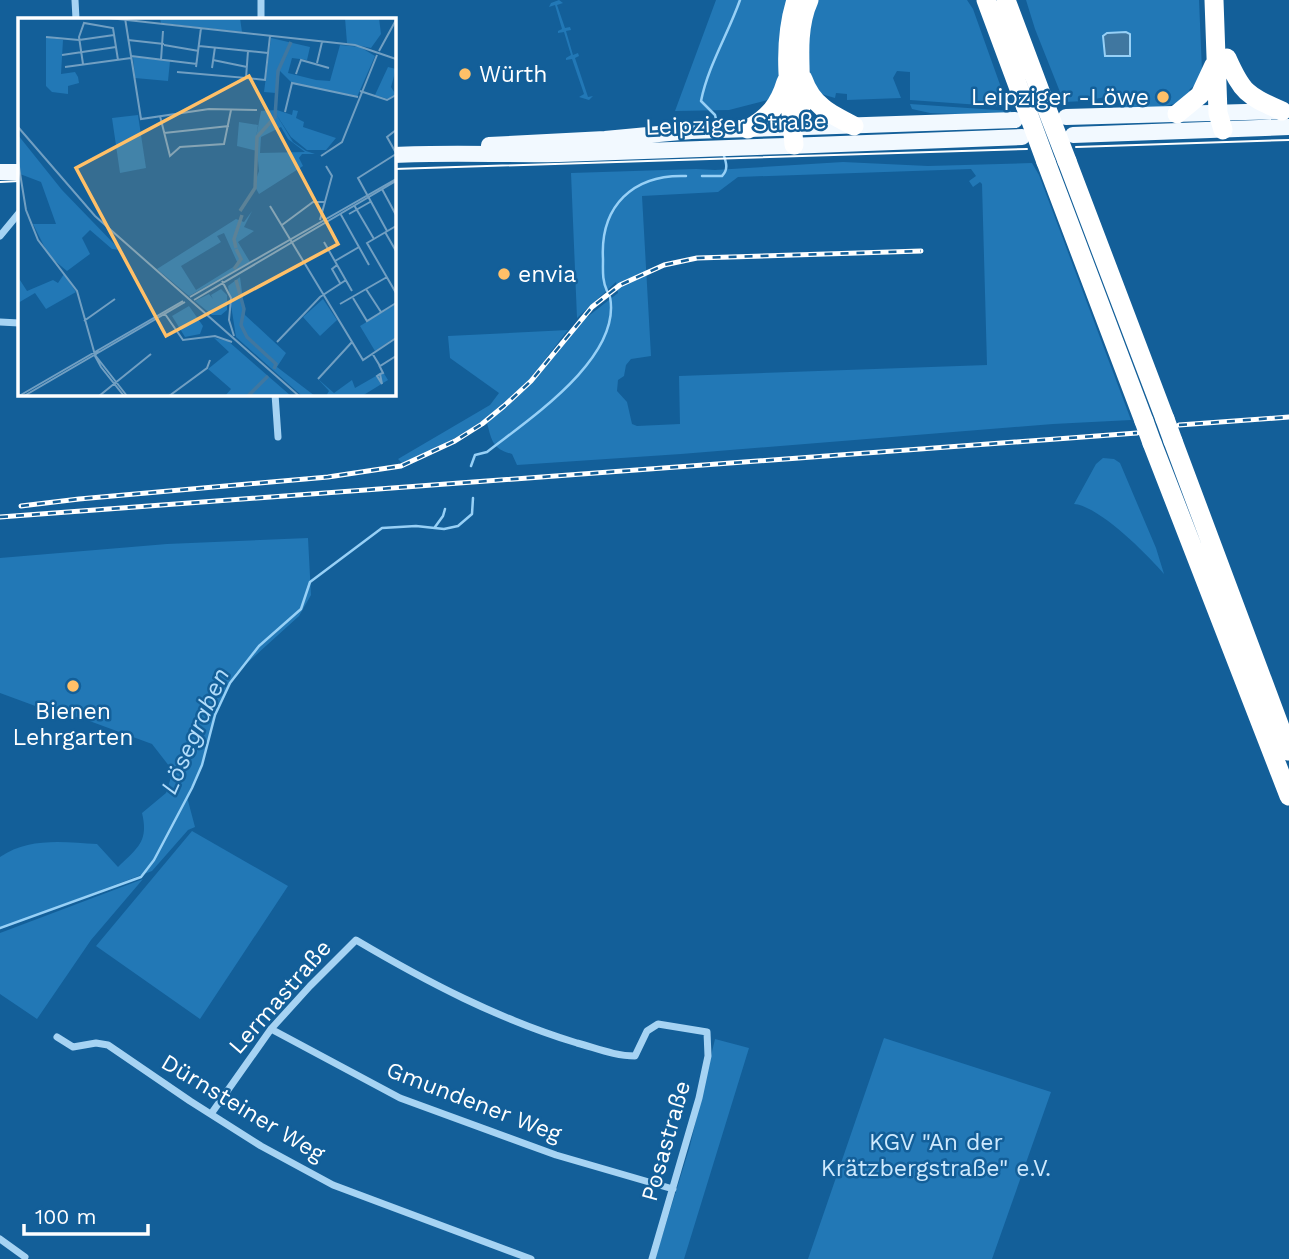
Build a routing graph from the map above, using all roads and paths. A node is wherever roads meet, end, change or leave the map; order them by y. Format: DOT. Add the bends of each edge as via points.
graph roads {
  1 [pos="75,0"];
  2 [pos="261,0"];
  3 [pos="796,0"];
  4 [pos="809,0"];
  5 [pos="1214,0"];
  6 [pos="1226,0"];
  7 [pos="985,4"];
  8 [pos="1011,6"];
  9 [pos="76,18"];
  10 [pos="261,18"];
  11 [pos="1222,59"];
  12 [pos="795,76"];
  13 [pos="1020,113"];
  14 [pos="1177,114"];
  15 [pos="1287,116"];
  16 [pos="1066,117"];
  17 [pos="1223,119"];
  18 [pos="854,126"];
  19 [pos="739,129"];
  20 [pos="1073,135"];
  21 [pos="797,136"];
  22 [pos="1022,137"];
  23 [pos="452,152"];
  24 [pos="396,155"];
  25 [pos="0,172"];
  26 [pos="18,172"];
  27 [pos="18,214"];
  28 [pos="0,236"];
  29 [pos="0,322"];
  30 [pos="18,323"];
  31 [pos="275,396"];
  32 [pos="278,437"];
  33 [pos="1289,751"];
  34 [pos="1289,796"];
  35 [pos="271,1029"];
  36 [pos="707,1032"];
  37 [pos="57,1037"];
  38 [pos="211,1114"];
  39 [pos="673,1189"];
  40 [pos="0,1239"];
  41 [pos="26,1258"];
  42 [pos="531,1259"];
  43 [pos="652,1259"];
  1 -- 9 [label="street"];
  2 -- 10 [label="street"];
  3 -- 12 [label="highway" via="788,30"];
  4 -- 12 [label="highway"];
  5 -- 11 [label="highway"];
  6 -- 11 [label="highway"];
  7 -- 13 [label="highway"];
  8 -- 33 [label="highway, bridge"];
  11 -- 14 [label="highway" via="1202,92"];
  11 -- 15 [label="highway" via="1243,90"];
  11 -- 17 [label="highway"];
  12 -- 18 [label="highway" via="817,104"];
  12 -- 19 [label="highway" via="775,109 761,122"];
  12 -- 21 [label="highway"];
  13 -- 18 [label="main road"];
  13 -- 34 [label="highway, bridge" via="1046,162"];
  14 -- 16 [label="main road"];
  14 -- 17 [label="main road"];
  15 -- 17 [label="main road"];
  17 -- 20 [label="main road" via="1194,130"];
  18 -- 21 [label="main road"];
  19 -- 21 [label="main road, Leipziger Straße"];
  19 -- 23 [label="main road, Leipziger Straße"];
  21 -- 22 [label="main road, Leipziger Straße"];
  21 -- 23 [label="main road, Leipziger Straße" via="712,148"];
  23 -- 24 [label="main road, Leipziger Straße"];
  25 -- 26 [label="main road"];
  27 -- 28 [label="street"];
  29 -- 30 [label="street"];
  31 -- 32 [label="street"];
  35 -- 36 [label="street, Lermastraße" via="356,940 458,997 620,1056 635,1056 647,1031 658,1024"];
  35 -- 38 [label="street, Lermastraße"];
  35 -- 39 [label="street, Gmundener Weg" via="400,1098 556,1155"];
  36 -- 39 [label="street, Posastraße" via="708,1056"];
  37 -- 38 [label="street, Dürnsteiner Weg" via="73,1047 108,1045"];
  38 -- 42 [label="street, Dürnsteiner Weg" via="333,1185"];
  39 -- 43 [label="street, Posastraße"];
  40 -- 41 [label="street"];
}
